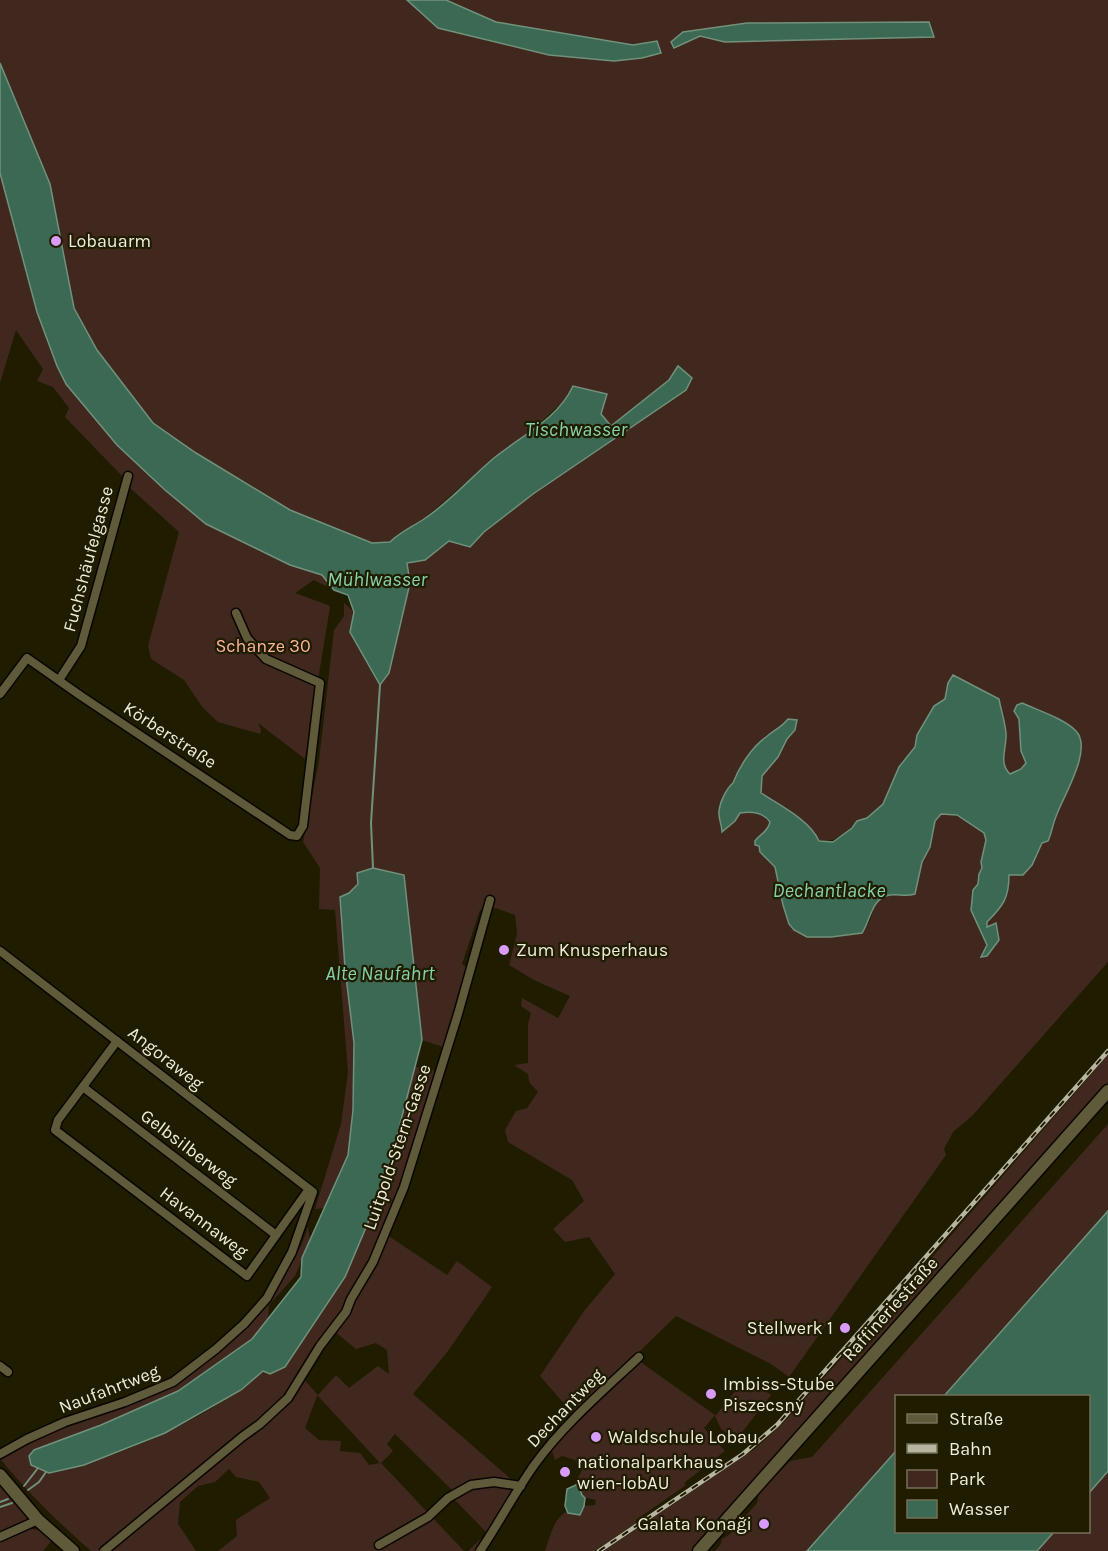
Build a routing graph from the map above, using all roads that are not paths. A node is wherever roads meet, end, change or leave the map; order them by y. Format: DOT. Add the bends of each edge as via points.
graph roads {
  1 [pos="128,476"];
  2 [pos="236,613"];
  3 [pos="59,680"];
  4 [pos="0,694"];
  5 [pos="490,900"];
  6 [pos="0,951"];
  7 [pos="117,1041"];
  8 [pos="83,1087"];
  9 [pos="1108,1091"];
  10 [pos="311,1190"];
  11 [pos="276,1235"];
  12 [pos="639,1357"];
  13 [pos="0,1366"];
  14 [pos="8,1372"];
  15 [pos="0,1454"];
  16 [pos="0,1475"];
  17 [pos="521,1486"];
  18 [pos="38,1520"];
  19 [pos="0,1537"];
  20 [pos="379,1545"];
  21 [pos="73,1551"];
  22 [pos="104,1551"];
  23 [pos="480,1551"];
  24 [pos="699,1551"];
  1 -- 3 [label="street, Fuchshäufelgasse" via="81,646"];
  2 -- 3 [label="street, Körberstraße" via="247,638 266,659 320,683 303,826 297,836 290,835"];
  3 -- 4 [label="street, Körberstraße" via="27,658"];
  5 -- 22 [label="street, Luitpold-Stern-Gasse" via="404,1187 373,1262 346,1312 288,1398"];
  6 -- 7 [label="street, Angoraweg"];
  7 -- 8 [label="street"];
  7 -- 10 [label="street, Angoraweg"];
  8 -- 11 [label="street, Gelbsilberweg"];
  8 -- 11 [label="street, Havannaweg" via="58,1120 56,1130 247,1276"];
  9 -- 24 [label="street, Raffineriestraße"];
  10 -- 11 [label="street, Havannaweg"];
  10 -- 15 [label="street, Naufahrtweg" via="292,1252 267,1298 216,1349 173,1382 65,1422"];
  12 -- 17 [label="street, Dechantweg" via="573,1420"];
  13 -- 14 [label="street"];
  16 -- 18 [label="street"];
  17 -- 20 [label="street" via="494,1482 471,1485"];
  17 -- 23 [label="street, Dechantweg"];
  18 -- 19 [label="street"];
  18 -- 21 [label="street"];
}
